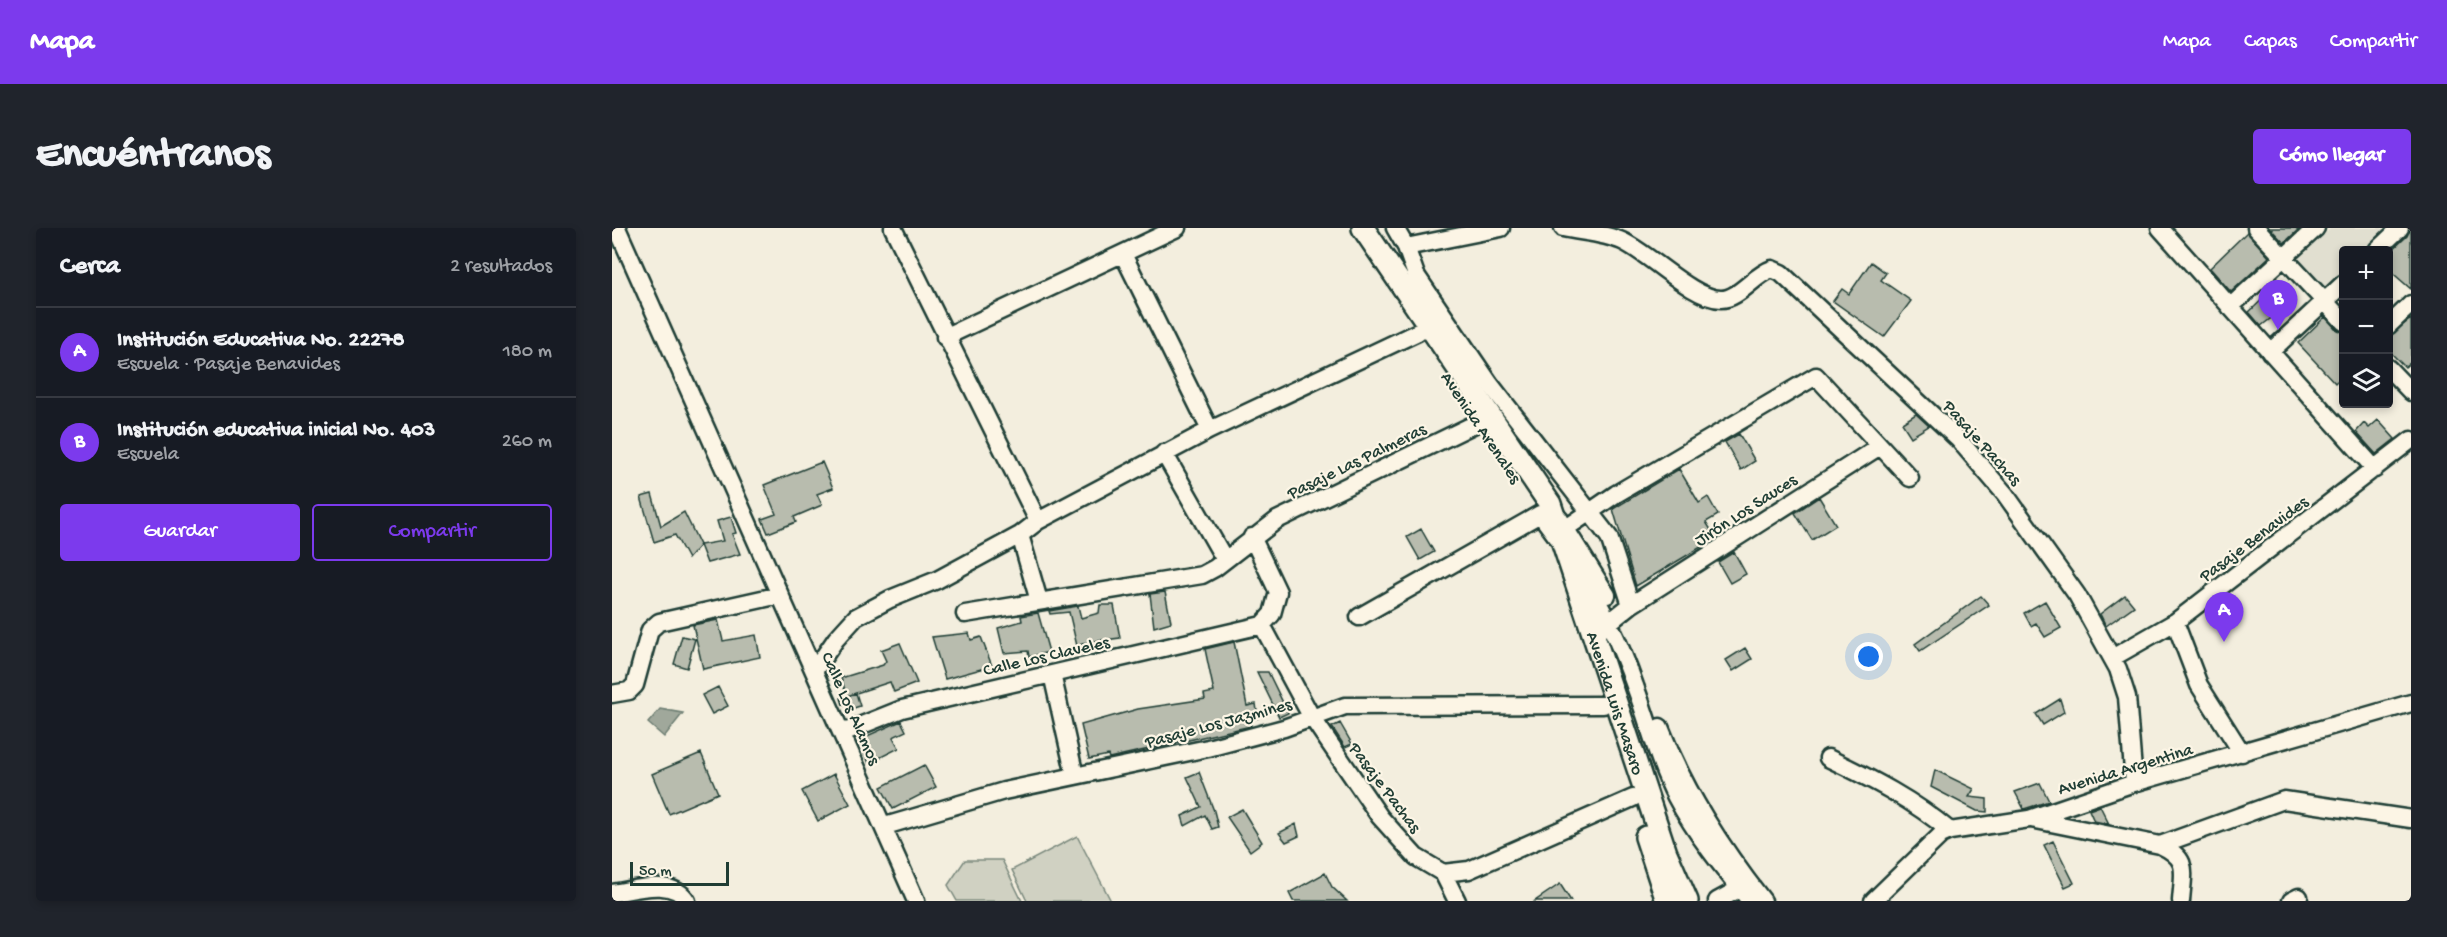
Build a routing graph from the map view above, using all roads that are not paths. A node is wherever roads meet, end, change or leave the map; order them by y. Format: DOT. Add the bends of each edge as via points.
graph roads {
  1 [pos="616,228"];
  2 [pos="893,228"];
  3 [pos="1177,228"];
  4 [pos="1348,228"];
  5 [pos="1363,228"];
  6 [pos="1395,228"];
  7 [pos="1501,228"];
  8 [pos="1563,228"];
  9 [pos="2160,228"];
  10 [pos="2256,228"];
  11 [pos="2316,228"];
  12 [pos="2400,228"];
  13 [pos="2381,246"];
  14 [pos="1406,247"];
  15 [pos="1123,254"];
  16 [pos="2283,257"];
  17 [pos="2339,287"];
  18 [pos="2324,302"];
  19 [pos="2411,304"];
  20 [pos="2230,307"];
  21 [pos="2339,318"];
  22 [pos="2393,321"];
  23 [pos="1418,332"];
  24 [pos="945,337"];
  25 [pos="2271,352"];
  26 [pos="2393,373"];
  27 [pos="2411,392"];
  28 [pos="1479,422"];
  29 [pos="1210,430"];
  30 [pos="2411,440"];
  31 [pos="1881,446"];
  32 [pos="1164,453"];
  33 [pos="2375,469"];
  34 [pos="1910,478"];
  35 [pos="1545,509"];
  36 [pos="1590,511"];
  37 [pos="1038,521"];
  38 [pos="1020,535"];
  39 [pos="1252,537"];
  40 [pos="1562,537"];
  41 [pos="1225,560"];
  42 [pos="780,595"];
  43 [pos="1039,601"];
  44 [pos="1630,605"];
  45 [pos="965,614"];
  46 [pos="1359,617"];
  47 [pos="2175,622"];
  48 [pos="1262,625"];
  49 [pos="1601,630"];
  50 [pos="2112,658"];
  51 [pos="814,671"];
  52 [pos="1052,674"];
  53 [pos="612,694"];
  54 [pos="2411,703"];
  55 [pos="1603,705"];
  56 [pos="1311,716"];
  57 [pos="842,733"];
  58 [pos="2242,753"];
  59 [pos="1828,758"];
  60 [pos="1075,776"];
  61 [pos="2134,783"];
  62 [pos="1633,798"];
  63 [pos="2028,819"];
  64 [pos="2411,819"];
  65 [pos="885,826"];
  66 [pos="1950,831"];
  67 [pos="2160,845"];
  68 [pos="1443,873"];
  69 [pos="1746,891"];
  70 [pos="612,893"];
  71 [pos="687,901"];
  72 [pos="916,901"];
  73 [pos="1457,901"];
  74 [pos="1667,901"];
  75 [pos="1687,901"];
  76 [pos="1717,901"];
  77 [pos="1763,901"];
  78 [pos="1873,901"];
  79 [pos="2181,901"];
  1 -- 42 [label="street, Calle Los Alamos"];
  2 -- 24 [label="street"];
  3 -- 15 [label="street"];
  4 -- 23 [label="main road, Avenida Arenales"];
  5 -- 35 [label="main road"];
  6 -- 14 [label="street"];
  7 -- 14 [label="street"];
  8 -- 50 [label="street, Pasaje Pachas" via="1620,240 1710,297 1731,297 1761,272 1772,269 1781,273 1959,440 2005,494 2077,595"];
  9 -- 20 [label="street"];
  10 -- 16 [label="street"];
  11 -- 16 [label="street"];
  12 -- 13 [label="street"];
  14 -- 36 [label="street" via="1416,275 1490,384"];
  15 -- 24 [label="street"];
  15 -- 29 [label="street"];
  16 -- 18 [label="street"];
  16 -- 20 [label="street"];
  17 -- 18 [label="street"];
  18 -- 21 [label="street"];
  18 -- 25 [label="street"];
  19 -- 22 [label="street"];
  20 -- 25 [label="street"];
  23 -- 28 [label="main road, Avenida Arenales"];
  23 -- 29 [label="street"];
  24 -- 37 [label="street"];
  25 -- 33 [label="street"];
  26 -- 27 [label="street"];
  28 -- 35 [label="main road, Avenida Arenales"];
  28 -- 39 [label="street, Pasaje Las Palmeras" via="1277,520"];
  29 -- 32 [label="street"];
  30 -- 33 [label="street, Pasaje Benavides"];
  31 -- 34 [label="street"];
  31 -- 36 [label="street" via="1816,376"];
  31 -- 44 [label="street, Jirón Los Sauces"];
  32 -- 37 [label="street"];
  32 -- 41 [label="street"];
  33 -- 47 [label="street, Pasaje Benavides"];
  35 -- 40 [label="main road, Avenida Luis Masaro"];
  35 -- 46 [label="street"];
  35 -- 49 [label="main road, Avenida Arenales" via="1563,576"];
  36 -- 40 [label="street"];
  36 -- 44 [label="street" via="1609,537"];
  37 -- 38 [label="street"];
  38 -- 43 [label="street"];
  38 -- 51 [label="street" via="919,589 856,617"];
  39 -- 41 [label="street, Pasaje Las Palmeras"];
  39 -- 48 [label="street" via="1278,592 1272,614"];
  40 -- 49 [label="main road, Avenida Luis Masaro"];
  41 -- 43 [label="street, Pasaje Las Palmeras" via="1202,575"];
  42 -- 51 [label="street, Calle Los Alamos"];
  42 -- 53 [label="street" via="654,625 635,685 629,691"];
  43 -- 45 [label="street, Pasaje Las Palmeras"];
  44 -- 49 [label="street, Jirón Los Sauces"];
  47 -- 50 [label="street, Pasaje Benavides"];
  47 -- 58 [label="street" via="2199,685"];
  48 -- 52 [label="street, Calle Los Claveles"];
  48 -- 56 [label="street, Pasaje Pachas"];
  49 -- 55 [label="main road, Avenida Luis Masaro"];
  49 -- 69 [label="street" via="1676,796 1695,829"];
  49 -- 75 [label="main road, Avenida Luis Masaro" via="1666,853"];
  50 -- 61 [label="street, Pasaje Pachas" via="2127,697"];
  51 -- 57 [label="street, Calle Los Alamos"];
  52 -- 57 [label="street, Calle Los Claveles" via="902,709"];
  52 -- 60 [label="street"];
  54 -- 58 [label="street, Avenida Argentina"];
  55 -- 56 [label="street, Pasaje Los Jazmines" via="1345,706"];
  55 -- 62 [label="main road, Avenida Luis Masaro"];
  56 -- 60 [label="street, Pasaje Los Jazmines" via="1284,728 1208,748"];
  56 -- 68 [label="street, Pasaje Pachas" via="1401,842 1416,857"];
  57 -- 65 [label="street, Calle Los Alamos"];
  58 -- 61 [label="street, Avenida Argentina"];
  59 -- 66 [label="street" via="1897,793"];
  60 -- 65 [label="street, Pasaje Los Jazmines" via="1004,791"];
  61 -- 63 [label="street, Avenida Argentina"];
  62 -- 68 [label="street" via="1469,870"];
  62 -- 74 [label="main road, Avenida Luis Masaro"];
  63 -- 66 [label="street, Avenida Argentina"];
  63 -- 67 [label="street"];
  64 -- 67 [label="street" via="2284,800"];
  65 -- 72 [label="street, Calle Los Alamos"];
  66 -- 78 [label="street, Avenida Argentina" via="1941,835"];
  67 -- 79 [label="street" via="2174,852 2184,865"];
  68 -- 73 [label="street"];
  69 -- 76 [label="street"];
  69 -- 77 [label="street"];
  70 -- 71 [label="street" via="664,886 684,895"];
}
